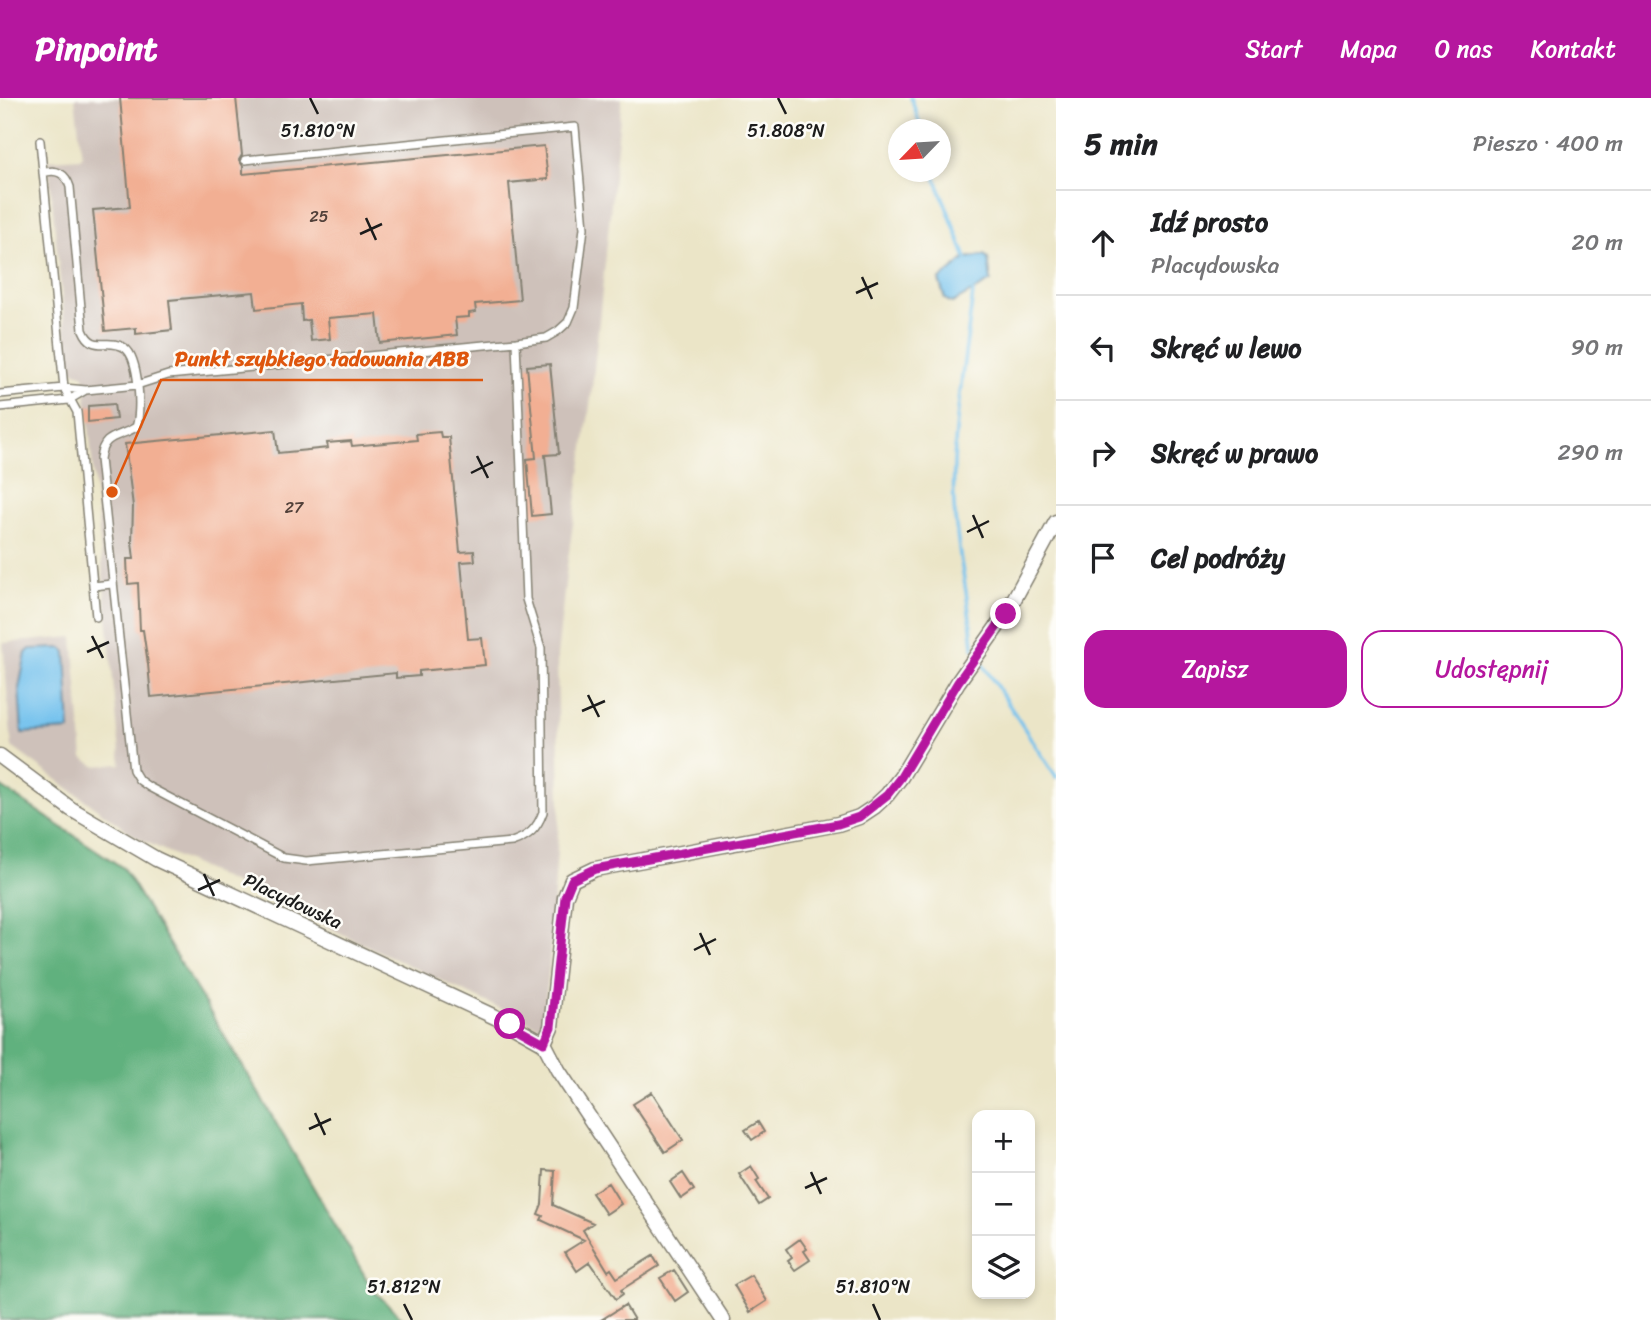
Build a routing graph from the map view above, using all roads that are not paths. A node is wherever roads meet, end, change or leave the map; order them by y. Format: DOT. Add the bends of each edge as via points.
graph roads {
  1 [pos="40,141"];
  2 [pos="245,160"];
  3 [pos="43,173"];
  4 [pos="516,342"];
  5 [pos="137,385"];
  6 [pos="64,388"];
  7 [pos="86,390"];
  8 [pos="0,394"];
  9 [pos="69,400"];
  10 [pos="0,407"];
  11 [pos="1056,522"];
  12 [pos="112,584"];
  13 [pos="93,586"];
  14 [pos="96,617"];
  15 [pos="0,756"];
  16 [pos="544,1043"];
  17 [pos="723,1320"];
  1 -- 3 [label="lane"];
  2 -- 4 [label="lane" via="575,127 583,228 573,308 558,331 546,338"];
  3 -- 5 [label="lane" via="62,174 70,187 83,330 93,343 124,348 135,363"];
  3 -- 6 [label="lane"];
  4 -- 5 [label="lane" via="169,375"];
  4 -- 12 [label="lane" via="526,599 542,662 543,812 539,824 523,838 294,861 149,787 139,780 130,759"];
  5 -- 7 [label="lane"];
  5 -- 12 [label="lane" via="140,418 136,427 109,439 101,448"];
  6 -- 7 [label="lane"];
  6 -- 8 [label="lane"];
  6 -- 9 [label="lane"];
  7 -- 9 [label="lane"];
  9 -- 10 [label="lane"];
  9 -- 13 [label="lane" via="77,412"];
  11 -- 16 [label="street" via="1006,614 958,682 901,777 874,807 838,824 595,869 572,880 565,897 551,1027"];
  12 -- 13 [label="lane"];
  13 -- 14 [label="lane"];
  15 -- 16 [label="street, Placydowska" via="71,808 156,859"];
  16 -- 17 [label="street"];
}
